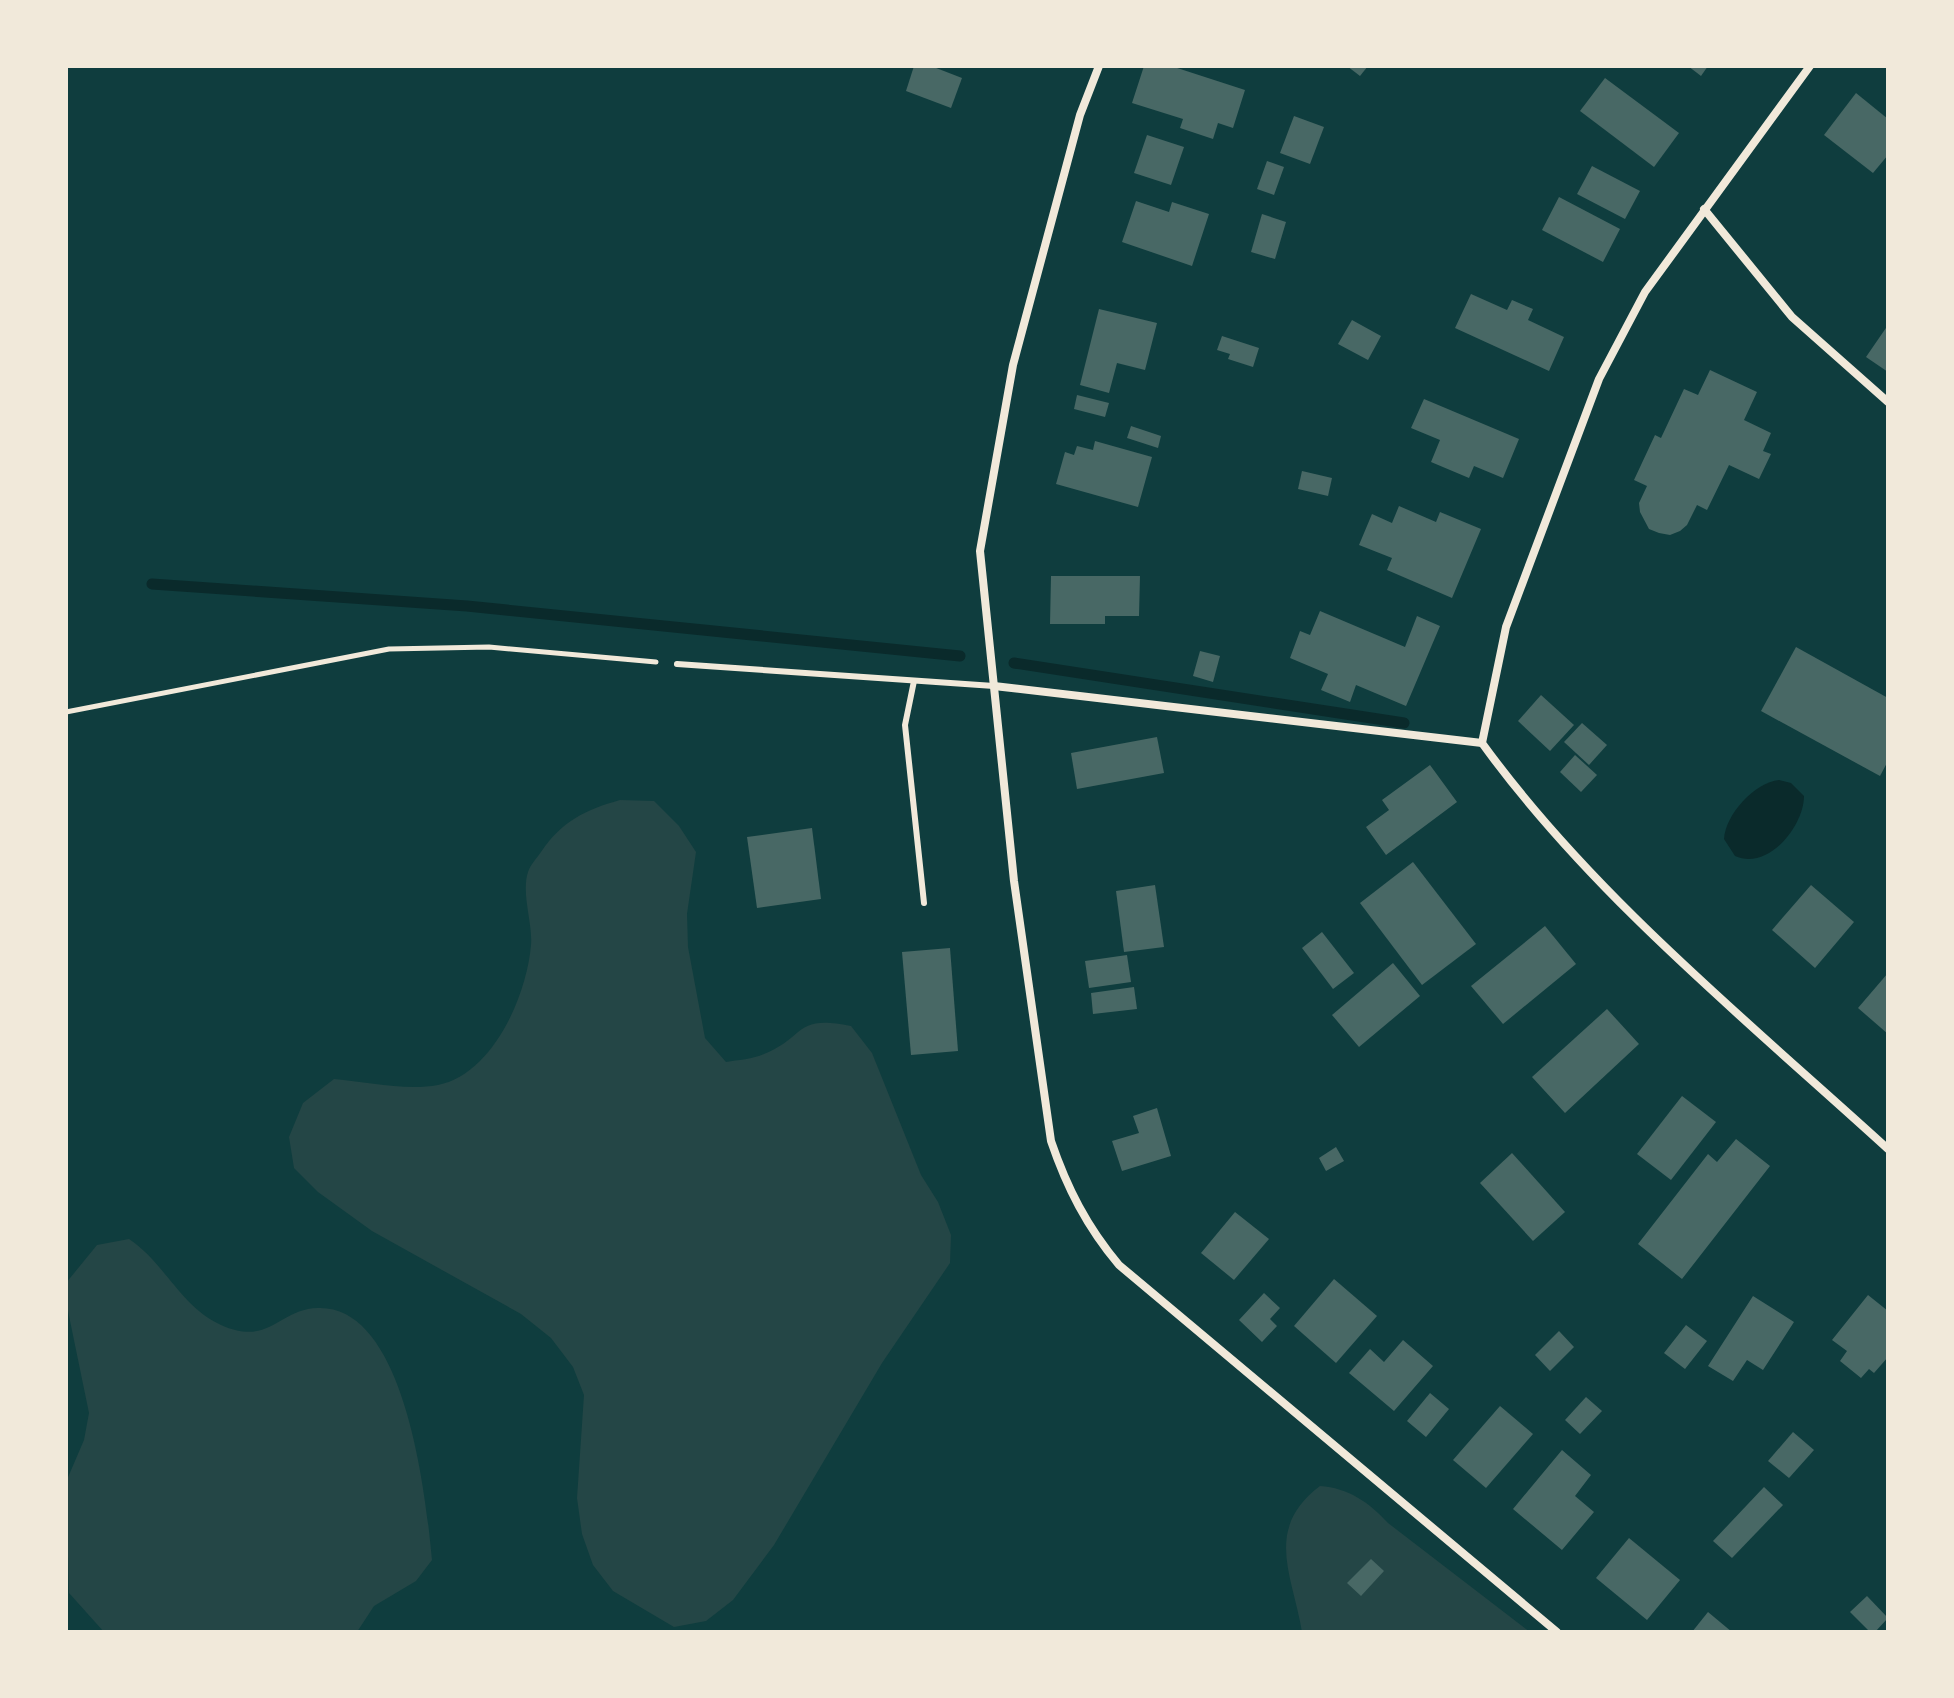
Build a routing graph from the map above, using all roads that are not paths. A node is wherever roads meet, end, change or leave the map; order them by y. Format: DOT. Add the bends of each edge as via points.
graph roads {
  1 [pos="1099,66"];
  2 [pos="1810,66"];
  3 [pos="1704,209"];
  4 [pos="1888,402"];
  5 [pos="677,664"];
  6 [pos="914,681"];
  7 [pos="994,686"];
  8 [pos="1482,743"];
  9 [pos="924,903"];
  10 [pos="1888,1149"];
  11 [pos="1557,1632"];
  1 -- 7 [label="street" via="1080,115 1013,365 980,551"];
  2 -- 3 [label="street"];
  3 -- 4 [label="street" via="1792,317"];
  3 -- 8 [label="street" via="1645,292 1599,379 1506,627"];
  5 -- 6 [label="lane"];
  6 -- 7 [label="lane"];
  6 -- 9 [label="lane" via="905,725"];
  7 -- 8 [label="street"];
  7 -- 11 [label="street" via="1014,881 1051,1141 1081,1214 1119,1265"];
  8 -- 10 [label="street" via="1543,820 1678,958"];
}
